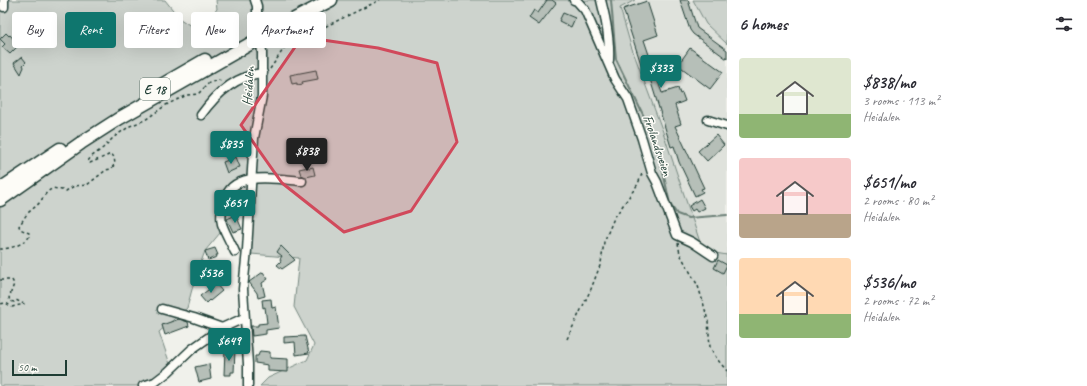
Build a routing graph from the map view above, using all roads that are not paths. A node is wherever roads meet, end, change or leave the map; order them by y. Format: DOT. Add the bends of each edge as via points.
graph roads {
  1 [pos="255,0"];
  2 [pos="317,0"];
  3 [pos="331,0"];
  4 [pos="574,0"];
  5 [pos="601,0"];
  6 [pos="609,65"];
  7 [pos="263,73"];
  8 [pos="201,115"];
  9 [pos="708,120"];
  10 [pos="727,126"];
  11 [pos="252,178"];
  12 [pos="302,181"];
  13 [pos="0,190"];
  14 [pos="0,200"];
  15 [pos="235,252"];
  16 [pos="713,256"];
  17 [pos="162,309"];
  18 [pos="244,318"];
  19 [pos="222,328"];
  20 [pos="143,386"];
  21 [pos="248,386"];
  1 -- 7 [label="street, Heidalen, bridge"];
  2 -- 13 [label="highway, E 18" via="180,73"];
  3 -- 14 [label="highway, E 18" via="120,118"];
  4 -- 6 [label="street, Frolandsveien" via="585,10"];
  5 -- 6 [label="street" via="609,48"];
  6 -- 16 [label="street, Frolandsveien" via="628,99 677,235"];
  7 -- 8 [label="street" via="238,80 209,104"];
  7 -- 11 [label="street, Heidalen" via="262,96 254,138"];
  9 -- 10 [label="street"];
  11 -- 12 [label="street"];
  11 -- 15 [label="street" via="231,187 224,199 222,224"];
  11 -- 18 [label="street, Heidalen" via="243,289"];
  17 -- 19 [label="street"];
  18 -- 19 [label="street"];
  18 -- 21 [label="street, Heidalen"];
  19 -- 20 [label="street" via="192,349 155,382"];
}
